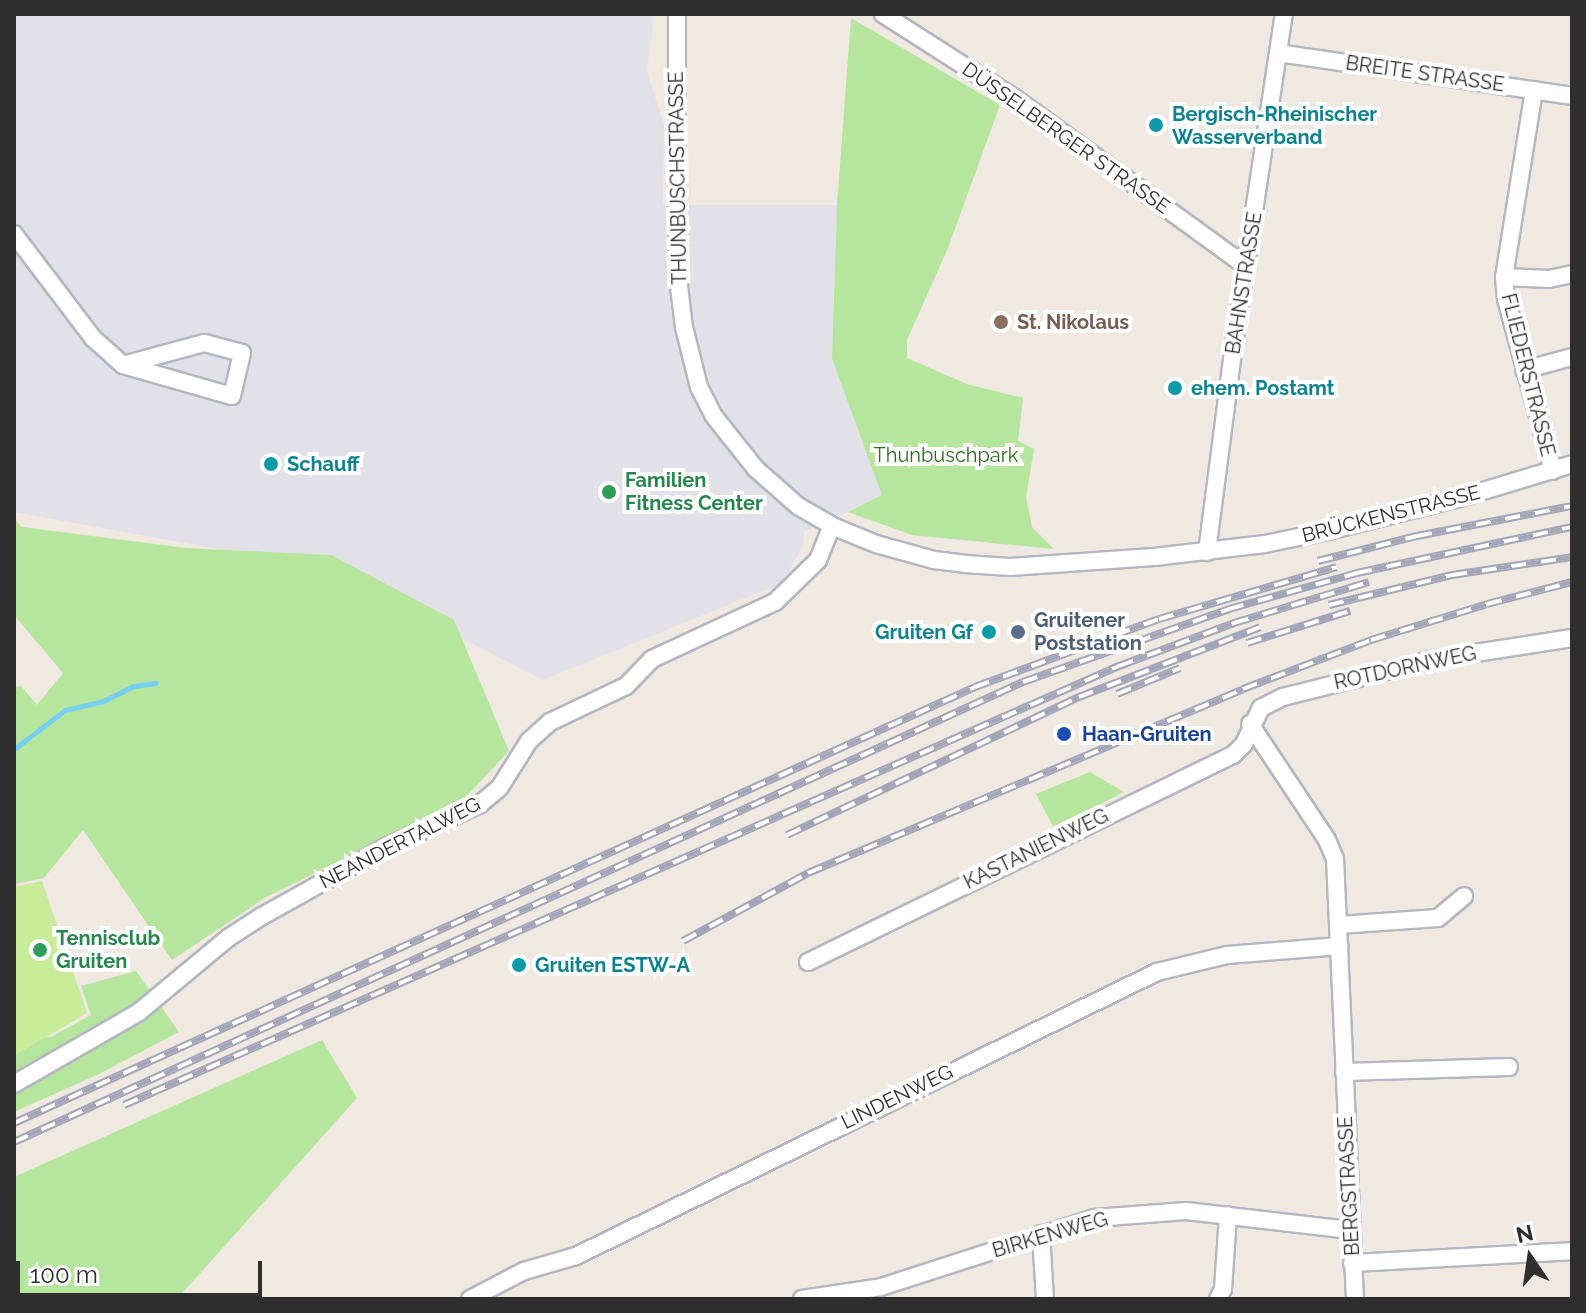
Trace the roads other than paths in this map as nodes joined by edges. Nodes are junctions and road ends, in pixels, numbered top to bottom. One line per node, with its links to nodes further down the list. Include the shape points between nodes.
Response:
1 (677, 14): 16 (street, THUNBUSCHSTRASSE, via 676,238 691,360 713,415 742,455 798,506)
2 (883, 14): 8 (street, DÜSSELBERGER STRASSE, via 1013,97)
3 (1284, 14): 4 (street, BAHNSTRASSE)
4 (1278, 53): 5 (street, BREITE STRASSE); 8 (street, BAHNSTRASSE)
5 (1534, 90): 6 (street, BREITE STRASSE); 10 (street, FLIEDERSTRASSE)
6 (1572, 96)
7 (14, 234): 12 (street, via 93,338)
8 (1247, 267): 17 (street, BAHNSTRASSE)
9 (1572, 274): 10 (street)
10 (1504, 277): 13 (street, FLIEDERSTRASSE)
11 (1572, 357): 13 (street)
12 (123, 365): 12 (street, via 232,396 242,353 204,343)
13 (1524, 370): 15 (street, FLIEDERSTRASSE)
14 (1572, 464): 15 (street, BRÜCKENSTRASSE)
15 (1553, 471): 17 (street, BRÜCKENSTRASSE, via 1332,530)
16 (832, 526): 17 (street, THUNBUSCHSTRASSE, via 876,544 965,564 1010,567); 26 (street, NEANDERTALWEG, via 818,560 775,602 661,655 626,686 550,722 529,741 500,787 480,804 388,846 262,916 139,1012)
17 (1207, 552)
18 (1572, 638): 19 (street, ROTDORNWEG, via 1430,660 1316,688 1261,708)
19 (1250, 724): 21 (street, BERGSTRASSE, via 1327,840 1338,880); 23 (street, KASTANIENWEG, via 1244,744 1234,754)
20 (1464, 896): 21 (street, via 1438,918)
21 (1339, 925): 22 (street, BERGSTRASSE)
22 (1340, 946): 25 (street, BERGSTRASSE); 32 (street, LINDENWEG, via 1227,955 1157,972 576,1256 524,1271)
23 (808, 962)
24 (1509, 1067): 25 (street)
25 (1344, 1072): 28 (street, BERGSTRASSE)
26 (14, 1084)
27 (1228, 1215): 28 (street, BIRKENWEG); 29 (street, BIRKENWEG, via 1147,1212 1095,1218); 35 (street)
28 (1351, 1230): 31 (street, BERGSTRASSE)
29 (1041, 1234): 33 (street, BIRKENWEG, via 881,1287); 34 (street)
30 (1572, 1251): 31 (street)
31 (1352, 1263): 36 (street, BERGSTRASSE)
32 (470, 1299)
33 (802, 1299)
34 (1045, 1299)
35 (1218, 1299)
36 (1355, 1299)

